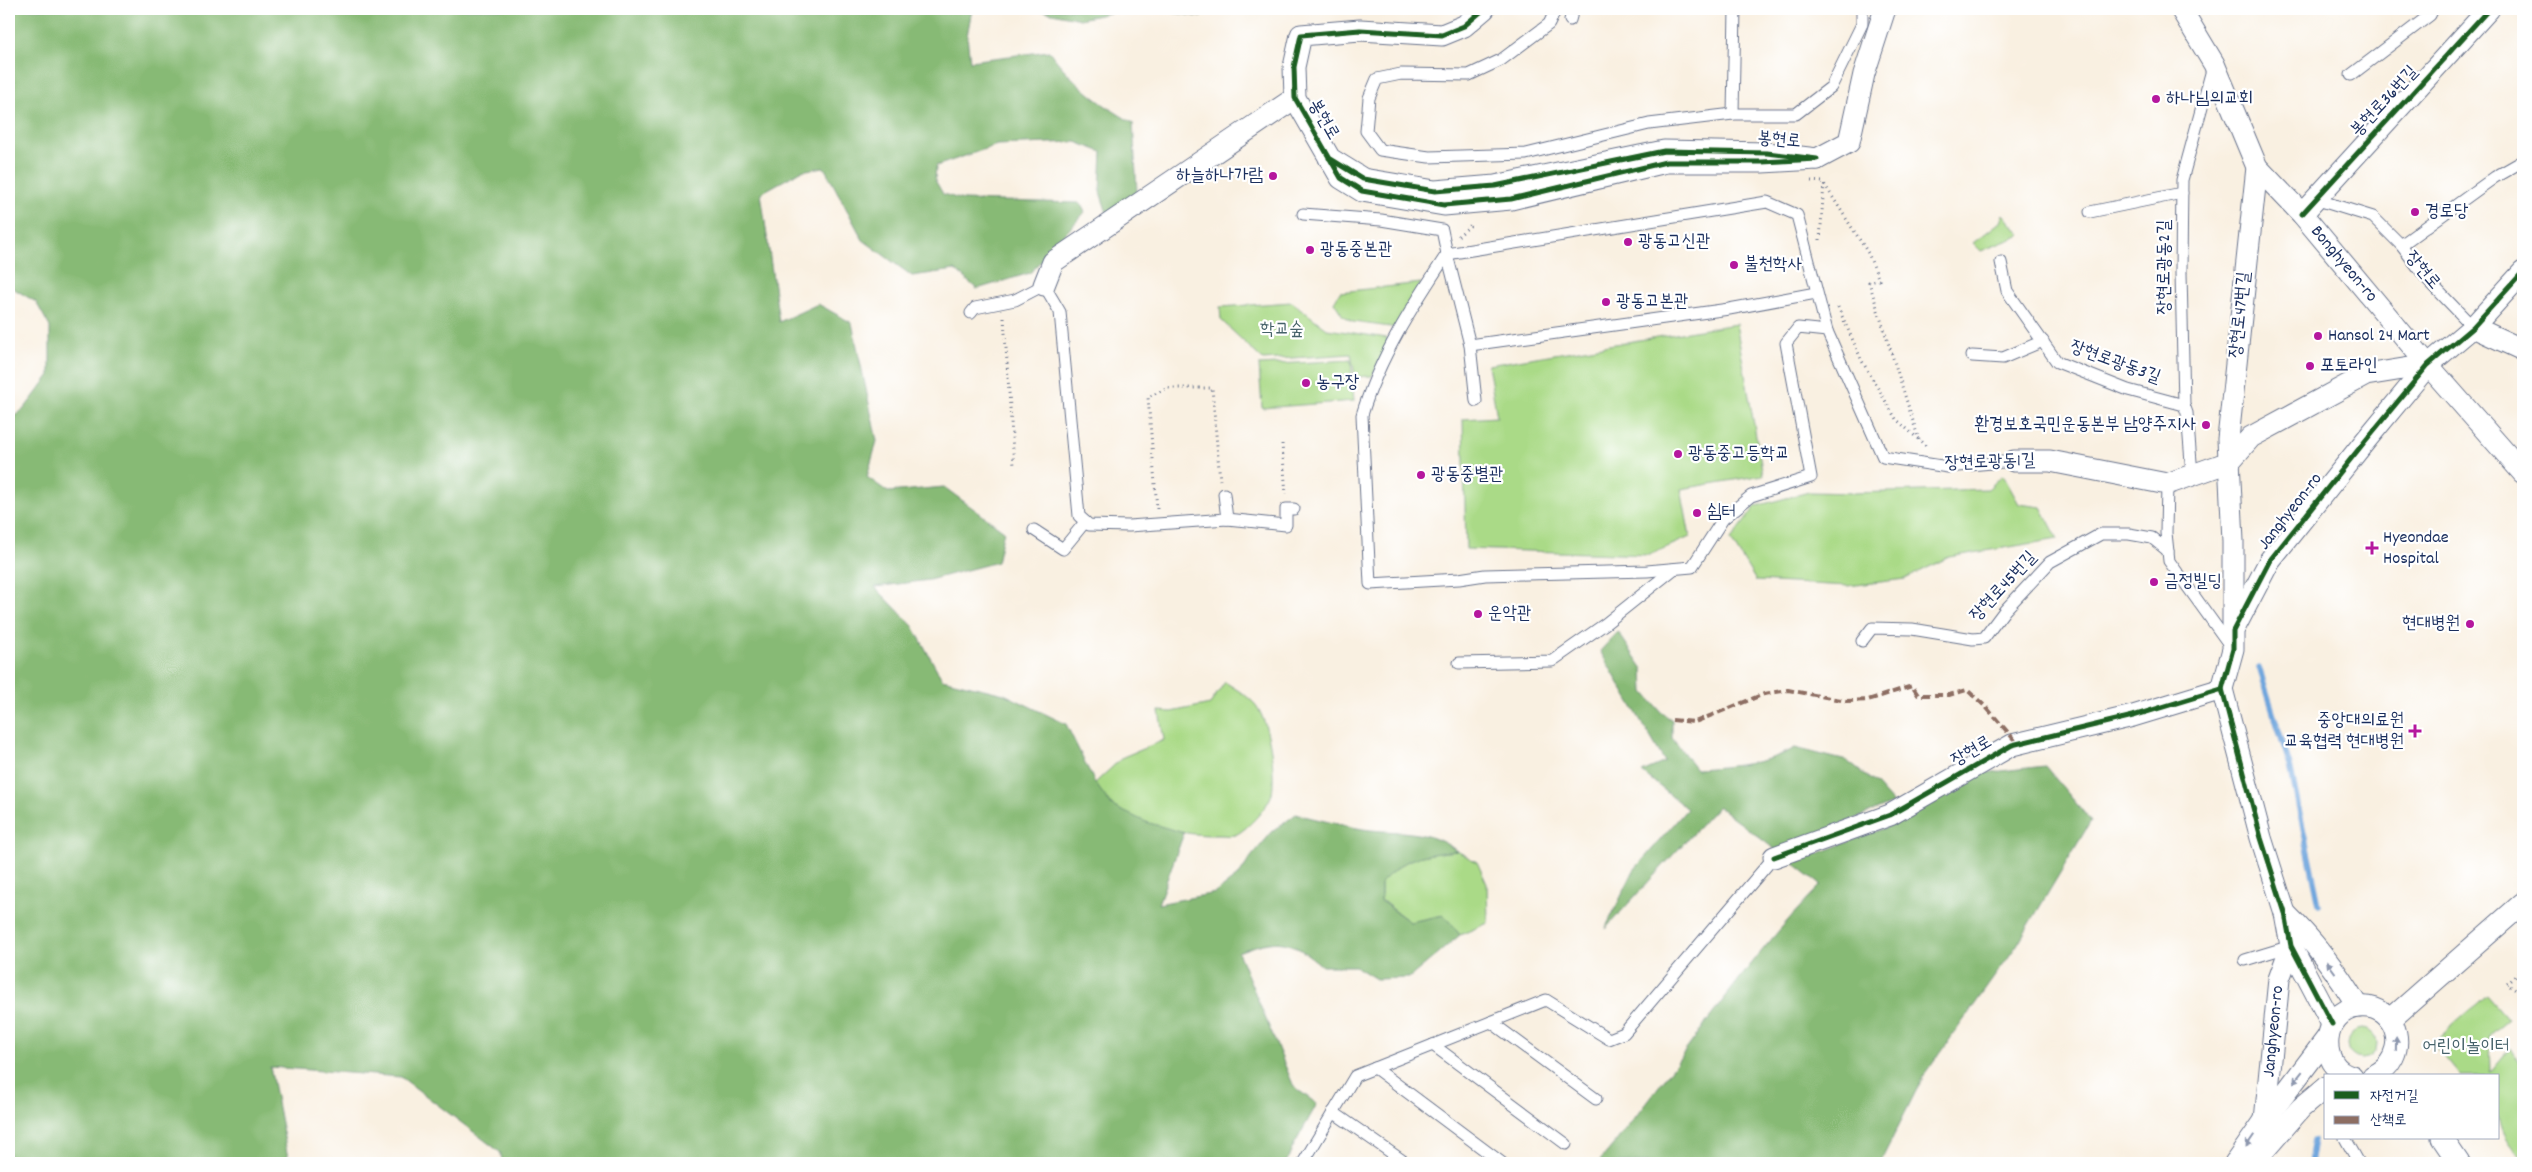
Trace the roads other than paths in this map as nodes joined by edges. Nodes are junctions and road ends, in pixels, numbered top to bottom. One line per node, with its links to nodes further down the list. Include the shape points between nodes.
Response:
1 (1484, 9): 11 (street, 봉현로, via 1464,26 1442,35 1360,30 1301,35 1294,67)
2 (1556, 9): 12 (lane, via 1549,24 1501,60 1469,75 1401,74 1377,79 1368,98 1366,131 1380,150 1429,157 1526,154 1649,124)
3 (1735, 9): 12 (lane)
4 (1862, 9): 12 (lane, via 1862,24 1831,87 1796,114)
5 (1885, 9): 11 (street, 봉현로, via 1864,74 1849,142 1817,159 1666,162 1511,199 1444,205 1362,191 1341,178)
6 (2181, 9): 9 (street, Bonghyeon-ro)
7 (2433, 9): 10 (lane, via 2430,15)
8 (2489, 9): 16 (street, 봉현로36번길, via 2368,140)
9 (2214, 64): 14 (street, Bonghyeon-ro); 15 (lane, 장현로광동2길, via 2182,180)
10 (2352, 75)
11 (1295, 98): 24 (street, via 1053,262)
12 (1733, 114)
13 (2523, 161): 20 (lane, via 2495,177)
14 (2257, 167): 19 (street, Bonghyeon-ro); 37 (street, 장현로47번길, via 2228,439)
15 (2182, 193): 17 (lane); 35 (lane, 장현로광동2길, via 2180,273)
16 (2318, 200): 19 (street, 봉현로36번길); 20 (lane, 장현로, via 2372,217)
17 (2090, 212)
18 (1303, 214): 21 (lane, via 1381,220 1442,230)
19 (2302, 214): 33 (street, Bonghyeon-ro)
20 (2401, 245): 27 (lane, 장현로, via 2427,279)
21 (1447, 251): 25 (lane, via 1767,202 1797,215); 30 (lane); 47 (lane, via 1410,310 1368,392 1362,415 1370,584 1486,575)
22 (2001, 262): 29 (lane, 장현로광동3길, via 2007,290)
23 (2523, 272): 27 (street, Janghyeon-ro)
24 (1044, 285): 26 (lane, via 1015,300 975,308); 44 (lane, via 1060,312 1072,466 1079,516)
25 (1816, 293): 28 (lane); 30 (lane, via 1729,309)
26 (971, 313)
27 (2473, 327): 31 (street, 장현로); 33 (street, Janghyeon-ro)
28 (1827, 331): 36 (lane, 장현로광동1길, via 1883,456 1948,467); 47 (lane, via 1798,328 1786,343 1811,477 1751,496 1723,519 1692,567)
29 (2042, 341): 32 (lane, via 2003,358); 35 (lane, 장현로광동3길, via 2057,362 2128,390)
30 (1470, 344): 34 (lane)
31 (2523, 350)
32 (1972, 356)
33 (2428, 365): 37 (street, via 2366,375 2251,437); 38 (street, Bonghyeon-ro); 48 (street, Janghyeon-ro, via 2270,560)
34 (1476, 401)
35 (2184, 405): 39 (lane, 장현로광동2길)
36 (2014, 461): 40 (street, 장현로광동1길, via 2050,461)
37 (2229, 462): 39 (street); 48 (street, 장현로47번길)
38 (2523, 473)
39 (2192, 474): 40 (street)
40 (2167, 484): 46 (lane)
41 (1222, 489): 43 (lane)
42 (1289, 505): 43 (lane, via 1286,525)
43 (1227, 519): 44 (lane, via 1158,524 1089,525)
44 (1085, 522): 45 (lane, via 1063,549)
45 (1034, 530)
46 (2168, 551): 48 (lane, via 2169,561); 49 (lane, 장현로45번길, via 2152,538 2101,534 2050,562 1984,638 1912,629 1872,628)
47 (1674, 568): 50 (lane, via 1605,624 1552,661)
48 (2233, 640): 51 (street, Janghyeon-ro)
49 (1862, 641)
50 (1459, 663)
51 (2222, 690): 52 (street, 장현로, via 2133,716 2012,745 1890,815); 54 (street, Janghyeon-ro, via 2261,838)
52 (1774, 857): 59 (lane, via 1624,1033 1609,1039 1546,1000)
53 (2523, 903): 58 (street)
54 (2285, 913): 55 (street, Janghyeon-ro); 57 (street, one-way to 54, via 2309,936)
55 (2290, 946): 56 (lane); 60 (street); 68 (street, Janghyeon-ro, via 2279,979)
56 (2245, 960)
57 (2358, 1007): 58 (street, via 2381,1012); 60 (street, via 2346,1011)
58 (2390, 1020): 63 (street, one-way to 58, via 2396,1054 2398,1042)
59 (1491, 1022): 61 (lane); 66 (lane)
60 (2330, 1031): 64 (street, via 2331,1060); 68 (street, one-way to 68)
61 (1433, 1045): 62 (lane); 71 (lane)
62 (1376, 1068): 67 (lane, via 1355,1076); 74 (lane)
63 (2385, 1073)
64 (2344, 1074)
65 (2323, 1095): 76 (street, via 2301,1108)
66 (1596, 1099)
67 (1333, 1112): 72 (lane); 73 (lane)
68 (2265, 1120): 75 (street, one-way to 75)
69 (2346, 1140): 77 (lane)
70 (2443, 1140): 78 (street)
71 (1566, 1144)
72 (1308, 1161)
73 (1406, 1163)
74 (1502, 1163)
75 (2235, 1163)
76 (2252, 1163)
77 (2359, 1163)
78 (2459, 1163)

